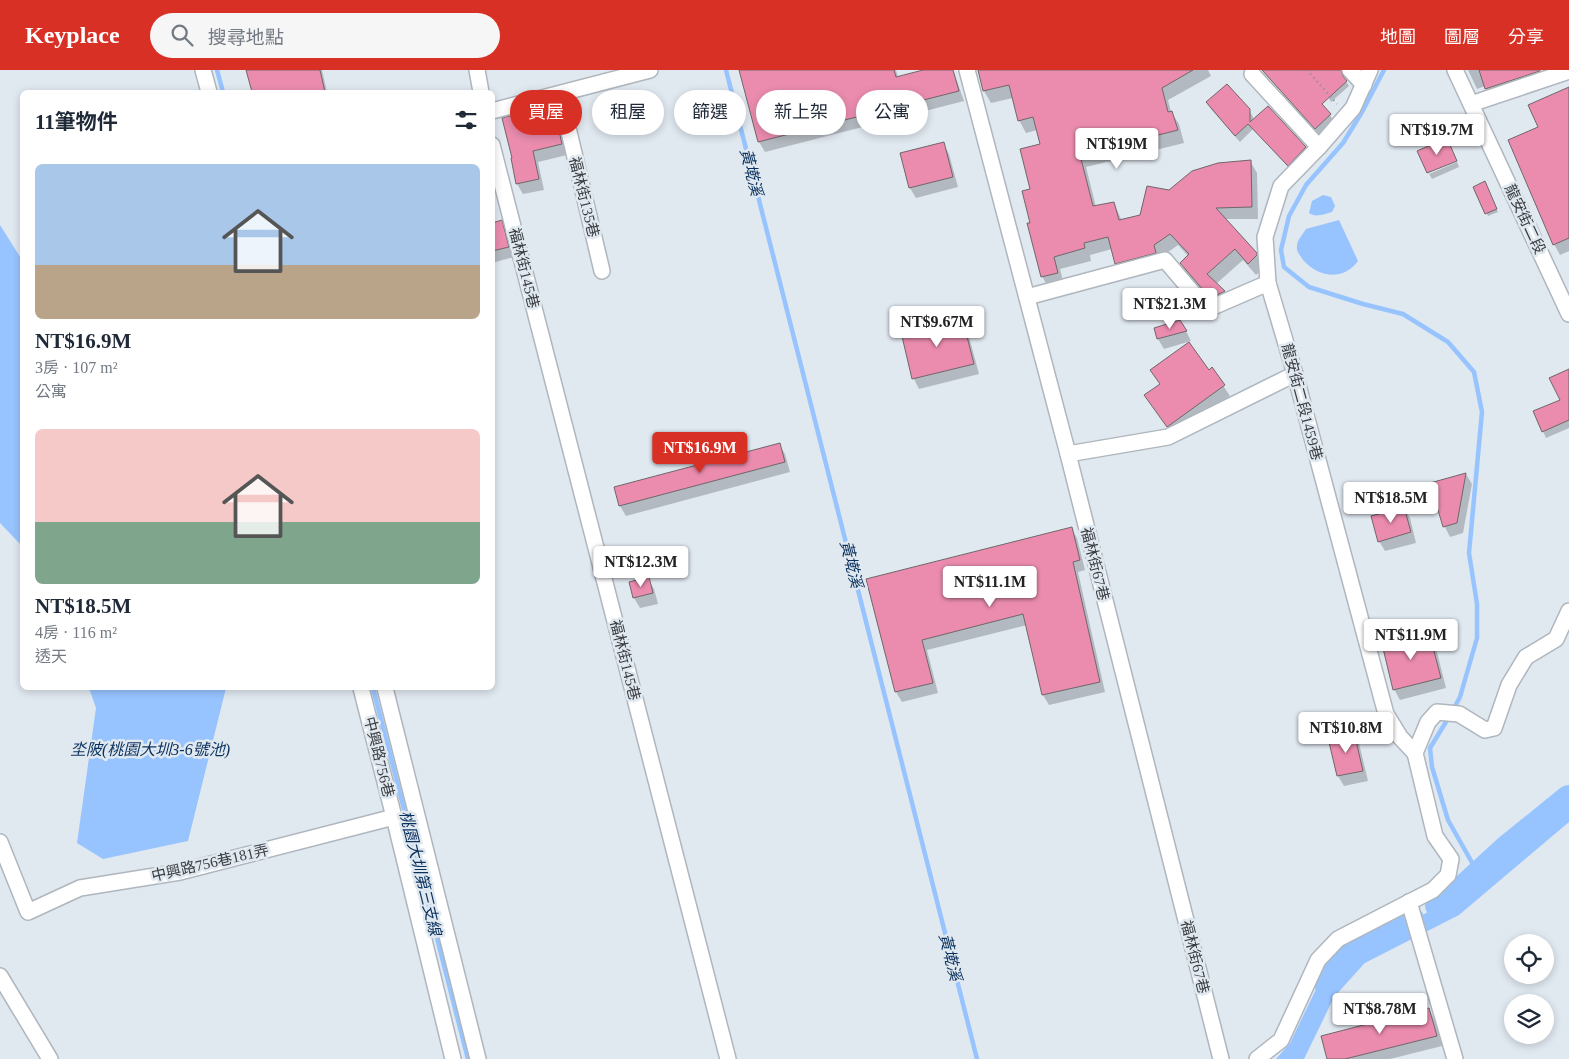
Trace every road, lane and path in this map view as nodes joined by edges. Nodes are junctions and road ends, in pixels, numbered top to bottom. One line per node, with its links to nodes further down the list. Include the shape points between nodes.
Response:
1 (204, 70): 12 (street)
2 (476, 70): 13 (street)
3 (650, 70): 14 (street)
4 (967, 70): 24 (street, 福林街67巷)
5 (1306, 70): 15 (path)
6 (1350, 70): 11 (street)
7 (1370, 70): 11 (street, 龍安街二段1459巷)
8 (1455, 70): 16 (street, 龍安街二段)
9 (1569, 70): 16 (street)
10 (1252, 74): 20 (street)
11 (1364, 85): 20 (street, 龍安街二段1459巷, via 1353,108)
12 (209, 90)
13 (481, 90)
14 (575, 90)
15 (1337, 104)
16 (1471, 104): 25 (street, 龍安街二段)
17 (510, 106): 18 (street)
18 (495, 110)
19 (570, 135): 22 (street, 福林街135巷)
20 (1318, 147): 23 (street, 龍安街二段1459巷, via 1281,186 1265,237)
21 (495, 157): 39 (street, 福林街145巷)
22 (602, 271)
23 (1268, 283): 24 (street, via 1215,306 1199,300 1165,260); 26 (street, 龍安街二段1459巷)
24 (1027, 297): 27 (street, 福林街67巷)
25 (1569, 314)
26 (1295, 374): 27 (street, via 1168,437); 31 (street, 龍安街二段1459巷, via 1386,714)
27 (1068, 454): 40 (street, 福林街67巷)
28 (1569, 611): 31 (street, via 1556,639 1526,657 1509,685 1494,728 1484,730 1459,714 1437,712 1428,722)
29 (362, 690): 32 (street, 中興路756巷)
30 (386, 690): 38 (street)
31 (1415, 753): 34 (street, via 1435,836 1451,859 1448,875 1433,890)
32 (394, 817): 33 (street, 中興路756巷181弄, via 180,872 80,888 28,912); 37 (street, 中興路756巷)
33 (0, 842)
34 (1409, 902): 41 (street, via 1338,939 1318,960 1281,1040); 42 (street)
35 (0, 976): 36 (street)
36 (50, 1059)
37 (453, 1059)
38 (478, 1059)
39 (728, 1059)
40 (1221, 1059)
41 (1257, 1059)
42 (1455, 1059)

